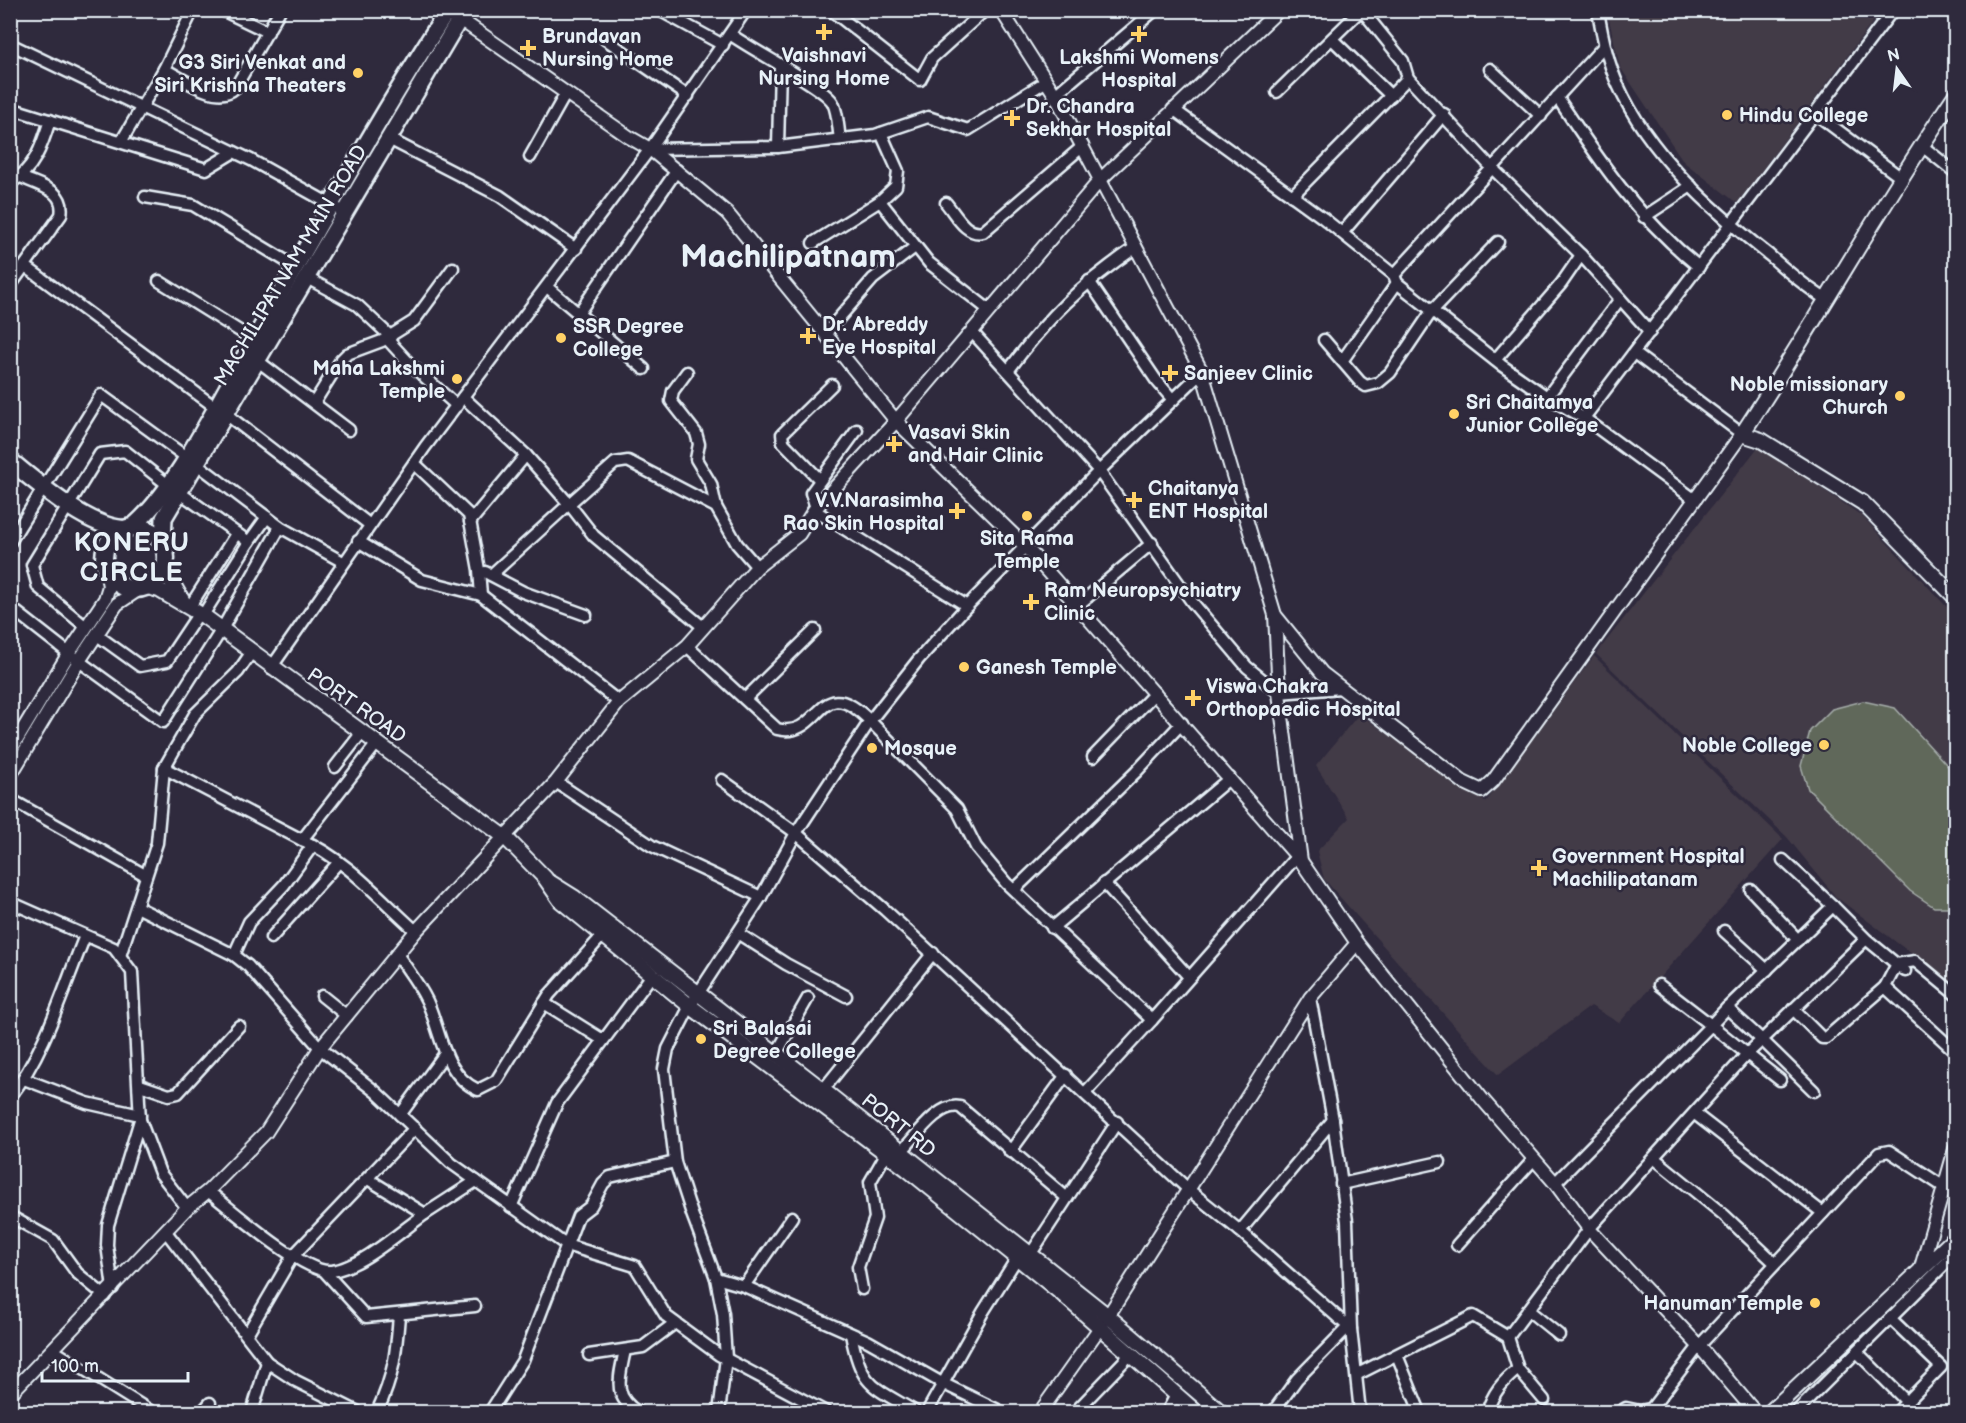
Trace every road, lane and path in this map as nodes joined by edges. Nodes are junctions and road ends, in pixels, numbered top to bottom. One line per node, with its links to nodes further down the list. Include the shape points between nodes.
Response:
1 (193, 10): 23 (street)
2 (222, 10): 15 (street)
3 (280, 10): 15 (street)
4 (659, 10): 20 (street)
5 (746, 10): 16 (street)
6 (985, 10): 13 (street, via 932,58 920,80)
7 (1001, 10): 26 (street)
8 (1155, 10): 30 (street)
9 (1279, 10): 36 (street)
10 (1361, 10): 18 (street); 25 (street, via 1403,61)
11 (1598, 10): 21 (street)
12 (1893, 10): 38 (street)
13 (832, 11)
14 (453, 12): 28 (street); 42 (main road, MACHILIPATNAM MAIN ROAD); 63 (main road, MACHILIPATNAM MAIN ROAD, via 374,129)
15 (267, 32): 23 (street, via 229,94 215,94)
16 (730, 34): 20 (street); 22 (street)
17 (606, 39): 31 (street)
18 (1332, 39): 27 (street); 32 (street)
19 (10, 44): 34 (street)
20 (723, 45): 31 (street)
21 (1604, 46): 33 (street); 58 (street, via 1618,87 1636,118)
22 (780, 66): 43 (street, via 829,96); 47 (street)
23 (164, 69): 34 (street)
24 (1490, 69): 39 (street)
25 (1408, 78): 32 (street); 37 (street)
26 (1046, 82): 30 (street); 41 (street, via 968,130 928,117)
27 (1277, 92)
28 (566, 93): 48 (street); 50 (street)
29 (1956, 94): 45 (main road)
30 (1055, 95): 46 (street)
31 (688, 96): 48 (street)
32 (1391, 96): 59 (street)
33 (1557, 97): 39 (street); 64 (street)
34 (140, 107): 44 (street); 49 (street)
35 (10, 108): 40 (street)
36 (1173, 109): 56 (street); 59 (street)
37 (1444, 114): 51 (street); 66 (street)
38 (1816, 114): 53 (street); 65 (street)
39 (1541, 116): 51 (street)
40 (50, 120): 44 (street); 55 (street, via 43,145)
41 (881, 133): 43 (street); 61 (street, via 899,178)
42 (388, 139): 63 (main road, MACHILIPATNAM MAIN ROAD); 71 (street, via 500,196)
43 (840, 139): 47 (street)
44 (122, 142): 49 (street, via 206,169)
45 (1921, 145): 53 (main road); 54 (street)
46 (1083, 146): 56 (street); 62 (street, via 983,232 969,231)
47 (778, 147): 48 (street)
48 (650, 149): 52 (street); 71 (street)
49 (234, 152): 63 (street)
50 (530, 157)
51 (1493, 169): 72 (street); 77 (street)
52 (677, 170): 86 (street); 89 (street, via 727,213)
53 (1893, 171): 82 (main road, via 1864,241)
54 (1956, 173)
55 (21, 177): 57 (street); 73 (street, via 58,194 63,204 61,215)
56 (1101, 179): 70 (street); 84 (street)
57 (10, 183)
58 (1691, 186): 64 (street); 65 (street)
59 (1292, 196): 66 (street)
60 (145, 197): 76 (street, via 193,205)
61 (880, 201): 68 (street); 69 (street)
62 (946, 203)
63 (339, 209): 76 (main road, MACHILIPATNAM MAIN ROAD)
64 (1644, 217): 74 (street)
65 (1731, 225): 74 (street); 82 (street)
66 (1342, 233): 77 (street)
67 (1498, 242): 85 (street)
68 (813, 243)
69 (915, 247): 84 (street, via 929,263); 89 (street, via 867,285)
70 (1136, 247): 79 (street); 100 (street)
71 (576, 249): 81 (street)
72 (1581, 255): 83 (street); 94 (street)
73 (25, 266): 80 (street); 106 (street)
74 (1699, 267): 88 (street)
75 (453, 268): 90 (street, via 414,321)
76 (302, 272): 90 (street, via 357,306); 91 (main road, MACHILIPATNAM MAIN ROAD); 95 (main road, MACHILIPATNAM MAIN ROAD)
77 (1396, 279): 85 (street); 96 (street)
78 (159, 280): 91 (street)
79 (1089, 280): 98 (street, via 1043,324); 103 (street)
80 (10, 286)
81 (547, 287): 86 (street); 104 (street)
82 (1819, 295): 111 (main road)
83 (1620, 298): 88 (street); 102 (street)
84 (989, 310): 87 (street)
85 (1432, 311): 94 (street); 96 (street, via 1390,373 1378,384 1366,386)
86 (578, 314): 97 (street)
87 (972, 332): 98 (street); 108 (street)
88 (1650, 332): 93 (street)
89 (826, 333): 108 (street)
90 (389, 338): 104 (street, via 416,370); 105 (street, via 341,360)
91 (254, 340): 106 (main road, MACHILIPATNAM MAIN ROAD)
92 (1324, 340): 96 (street)
93 (1634, 353): 107 (street); 111 (street)
94 (1495, 360): 102 (street)
95 (258, 361): 105 (street); 106 (main road, MACHILIPATNAM MAIN ROAD)
96 (1342, 361)
97 (644, 369)
98 (1008, 371): 116 (street)
99 (687, 372): 123 (street, via 671,401 696,433 696,459 711,484)
100 (1202, 372): 103 (street); 153 (street)
101 (832, 385): 117 (street, via 784,431 782,438)
102 (1547, 397): 107 (street)
103 (1173, 400): 116 (street)
104 (460, 402): 112 (street); 115 (street)
105 (314, 403): 109 (street)
106 (221, 411): 113 (main road, MACHILIPATNAM MAIN ROAD); 128 (street)
107 (1584, 418): 120 (street)
108 (896, 421): 124 (street); 138 (street)
109 (349, 430)
110 (857, 430): 117 (street)
111 (1742, 434): 120 (street); 147 (main road, via 1761,440 1863,503)
112 (526, 455): 121 (street); 127 (street)
113 (191, 460): 118 (street, via 101,395); 119 (main road, MACHILIPATNAM MAIN ROAD); 125 (street)
114 (10, 461): 118 (highway)
115 (414, 463): 127 (street, via 469,515); 128 (street)
116 (1099, 471): 135 (street); 138 (street)
117 (820, 480): 124 (street, via 810,497)
118 (44, 488): 122 (highway); 133 (street)
119 (174, 489): 122 (street, via 125,451 100,454); 130 (main road, MACHILIPATNAM MAIN ROAD); 131 (street); 137 (main road, MACHILIPATNAM MAIN ROAD, via 164,518)
120 (1694, 499): 163 (street, via 1493,781 1482,791 1463,782)
121 (569, 504): 123 (street, via 622,460); 144 (street); 155 (street, via 594,536)
122 (69, 505): 126 (highway); 154 (street, via 32,565 38,587)
123 (716, 507): 141 (street, via 737,544)
124 (815, 509): 141 (street, via 799,534); 148 (street)
125 (267, 517): 129 (street); 134 (street)
126 (92, 519): 130 (highway, via 112,528); 136 (highway, via 105,536)
127 (470, 522): 142 (street)
128 (370, 525): 132 (street)
129 (280, 527): 139 (street); 156 (street)
130 (128, 528): 136 (highway); 137 (highway, via 150,531)
131 (236, 534): 134 (street); 151 (street)
132 (358, 541): 139 (street); 146 (street, via 422,580)
133 (10, 542)
134 (249, 542): 151 (street)
135 (1152, 543): 149 (street); 165 (street, via 1192,602 1247,668)
136 (106, 544): 143 (highway)
137 (163, 544): 140 (highway)
138 (1025, 546): 148 (street); 149 (street)
139 (343, 562): 162 (street)
140 (166, 563): 145 (highway, via 163,573); 151 (main road, PORT ROAD, via 171,581)
141 (757, 567): 155 (street)
142 (479, 570): 144 (street); 146 (street)
143 (106, 572): 145 (highway, via 119,586); 154 (street, via 110,586)
144 (491, 575): 152 (street, via 523,592)
145 (143, 588): 151 (main road, PORT ROAD); 158 (street, via 117,604)
146 (481, 595): 167 (street)
147 (1956, 598)
148 (967, 606): 168 (street)
149 (1077, 606): 164 (street)
150 (10, 607): 161 (street)
151 (194, 611): 156 (main road, PORT ROAD); 158 (street, via 167,661 140,666)
152 (586, 615)
153 (1275, 615): 163 (street, via 1322,673); 165 (street)
154 (86, 627): 161 (street)
155 (703, 627): 159 (street)
156 (222, 629): 160 (main road, PORT ROAD); 161 (street, via 163,722)
157 (815, 630): 166 (street)
158 (97, 635): 161 (street)
159 (687, 646): 166 (street); 167 (street)
160 (251, 653): 162 (main road, PORT ROAD); 175 (street, via 238,672 195,714)
161 (74, 657): 172 (street); 176 (street)
162 (271, 668): 170 (main road, PORT ROAD)
163 (1341, 688): 165 (street)
164 (1155, 693): 169 (street); 173 (street)
165 (1279, 693): 185 (street)
166 (745, 699): 168 (street, via 777,729 787,731 797,729 840,700 855,707)
167 (619, 702): 179 (street)
168 (870, 722): 181 (street); 191 (street, via 957,809 976,847)
169 (1182, 723): 177 (street); 191 (street)
170 (363, 731): 171 (main road, PORT ROAD); 174 (street)
171 (378, 742): 182 (main road, PORT ROAD); 183 (street)
172 (10, 752)
173 (1093, 757)
174 (335, 767)
175 (164, 768): 183 (street); 188 (street, via 157,843)
176 (10, 776)
177 (1230, 777): 185 (street); 190 (street)
178 (722, 780): 181 (street)
179 (556, 782): 182 (street); 193 (street, via 652,846)
180 (10, 800): 188 (street)
181 (796, 833): 193 (street); 207 (street)
182 (504, 837): 189 (main road, PORT ROAD); 198 (street)
183 (302, 840): 184 (street)
184 (313, 845): 187 (street); 209 (street, via 285,885 249,922)
185 (1299, 858): 206 (street); 214 (street)
186 (1783, 860): 195 (street)
187 (338, 863): 198 (street); 203 (street)
188 (145, 875): 196 (street)
189 (545, 878): 201 (main road, via 561,901); 217 (main road, PORT RD)
190 (1104, 883): 197 (street); 214 (street)
191 (1014, 890): 197 (street)
192 (1751, 890): 205 (street)
193 (761, 897): 200 (street)
194 (10, 902): 202 (street)
195 (1833, 906): 204 (street); 205 (street)
196 (136, 907): 209 (street); 210 (street)
197 (1052, 928): 228 (street)
198 (416, 931): 208 (street)
199 (1724, 931): 212 (street)
200 (739, 934): 217 (street); 220 (street)
201 (603, 935): 213 (main road); 223 (street)
202 (85, 936): 210 (street, via 114,948); 239 (street)
203 (271, 938)
204 (1866, 939): 211 (street); 226 (street)
205 (1797, 940): 212 (street)
206 (1357, 943): 222 (street); 257 (street)
207 (933, 953): 238 (street); 242 (street)
208 (397, 954): 227 (street); 237 (street, via 426,998)
209 (234, 955): 233 (street)
210 (120, 956): 241 (street, via 132,972)
211 (1901, 967): 216 (street); 218 (street, via 1915,961)
212 (1767, 970): 225 (street)
213 (652, 975): 224 (main road); 231 (street)
214 (1189, 977): 228 (street)
215 (1659, 985): 229 (street)
216 (1885, 987): 226 (street, via 1826,1038); 234 (street)
217 (699, 994): 224 (street); 235 (main road, PORT RD)
218 (1956, 995)
219 (322, 996): 227 (street)
220 (846, 996)
221 (808, 998): 235 (street)
222 (1310, 998): 249 (street); 265 (street)
223 (544, 1003): 231 (street); 237 (street, via 496,1081 486,1088 472,1088)
224 (690, 1006): 255 (main road); 258 (street, via 668,1049 664,1069)
225 (1727, 1008): 229 (street); 232 (street)
226 (1793, 1009): 232 (street)
227 (347, 1016): 233 (street)
228 (1152, 1020): 244 (street)
229 (1711, 1025): 236 (street); 262 (street)
230 (239, 1026): 241 (street, via 178,1093 169,1095)
231 (603, 1040): 268 (street, via 557,1103)
232 (1762, 1040): 236 (street); 243 (street)
233 (320, 1048): 247 (street); 266 (street, via 266,1132)
234 (1956, 1052)
235 (776, 1054): 242 (main road, PORT RD)
236 (1747, 1054): 240 (street); 246 (street)
237 (444, 1055): 247 (street)
238 (1066, 1075): 244 (street); 254 (street)
239 (24, 1079): 245 (street); 248 (street)
240 (1780, 1080)
241 (140, 1085): 248 (street)
242 (823, 1090): 253 (main road, PORT RD)
243 (1814, 1091)
244 (1085, 1093): 250 (street)
245 (10, 1097)
246 (1695, 1114): 256 (street); 270 (street)
247 (400, 1115): 251 (street)
248 (140, 1118): 269 (street, via 160,1173); 289 (street, via 108,1225)
249 (1333, 1120): 263 (street); 275 (street)
250 (1117, 1122): 265 (street); 267 (street)
251 (415, 1128): 260 (street); 261 (street)
252 (1956, 1146): 264 (street)
253 (901, 1152): 254 (street, via 942,1110 953,1106 960,1107); 281 (main road, PORT RD)
254 (1010, 1152): 267 (street)
255 (886, 1154): 281 (main road); 288 (street, via 870,1182 875,1218 858,1267)
256 (1654, 1158): 274 (street); 283 (street)
257 (1534, 1159): 262 (street); 279 (street)
258 (675, 1162): 278 (street, via 606,1179 591,1206 578,1216); 286 (street)
259 (1440, 1162): 263 (street)
260 (368, 1179): 271 (street); 282 (street)
261 (476, 1181): 268 (street); 271 (street)
262 (1555, 1183): 274 (street)
263 (1341, 1184): 297 (street, via 1347,1221)
264 (1944, 1187): 270 (street, via 1889,1151 1879,1153); 285 (street)
265 (1189, 1190): 275 (street); 294 (street)
266 (208, 1191): 269 (street); 282 (street)
267 (1067, 1198): 281 (street)
268 (511, 1207): 278 (street)
269 (187, 1208): 276 (street)
270 (1823, 1213): 283 (street)
271 (425, 1214): 284 (street, via 351,1265)
272 (10, 1216): 289 (street, via 53,1240 77,1273)
273 (792, 1217): 287 (street)
274 (1589, 1229): 291 (street); 303 (street)
275 (1240, 1231): 297 (street)
276 (166, 1233): 289 (street); 298 (street)
277 (1956, 1237): 285 (main road)
278 (566, 1245): 295 (street, via 635,1266 666,1316); 325 (street, via 523,1360)
279 (1457, 1245)
280 (1956, 1253): 293 (street)
281 (1024, 1256): 294 (main road, PORT RD); 314 (street)
282 (292, 1257): 284 (street); 298 (street)
283 (1775, 1263): 303 (street)
284 (325, 1272): 292 (street, via 366,1317)
285 (1920, 1272): 296 (main road)
286 (717, 1278): 287 (street); 310 (street)
287 (744, 1286): 299 (street)
288 (862, 1289)
289 (109, 1292): 304 (street)
290 (475, 1306): 292 (street)
291 (1528, 1310): 300 (street); 302 (street)
292 (399, 1315): 324 (street, via 391,1381)
293 (1890, 1318): 301 (street); 318 (street, via 1941,1367)
294 (1104, 1321): 308 (main road); 332 (street); 336 (main road, PORT RD)
295 (675, 1323): 305 (street, via 643,1347); 310 (street)
296 (1863, 1323): 301 (street); 343 (main road)
297 (1350, 1328): 313 (street); 337 (street, via 1297,1379)
298 (247, 1334): 311 (street)
299 (851, 1334): 314 (street); 329 (street, via 856,1362 870,1385)
300 (1558, 1335)
301 (1874, 1335): 306 (street)
302 (1508, 1337): 309 (street, via 1473,1316); 312 (street)
303 (1699, 1346): 341 (street, via 1651,1409 1626,1408); 342 (street)
304 (53, 1350): 315 (street); 320 (street)
305 (625, 1350): 307 (street); 326 (street, via 619,1390 622,1400)
306 (1857, 1352): 318 (street); 344 (street)
307 (589, 1355)
308 (1130, 1355): 316 (main road); 333 (street)
309 (1398, 1355): 313 (street); 339 (street)
310 (726, 1358): 327 (street); 328 (street)
311 (267, 1362): 322 (street); 323 (street, via 296,1382)
312 (1518, 1369): 317 (street); 340 (street, via 1503,1381)
313 (1358, 1374): 338 (street)
314 (942, 1383): 330 (street); 331 (street)
315 (10, 1394)
316 (1176, 1395): 334 (street); 335 (main road)
317 (1544, 1400)
318 (1907, 1402): 345 (street)
319 (210, 1403): 321 (street)
320 (152, 1413)
321 (202, 1413)
322 (252, 1413)
323 (358, 1413)
324 (377, 1413)
325 (490, 1413)
326 (638, 1413)
327 (719, 1413)
328 (826, 1413)
329 (916, 1413)
330 (927, 1413)
331 (1002, 1413)
332 (1040, 1413)
333 (1075, 1413)
334 (1167, 1413)
335 (1196, 1413)
336 (1221, 1413)
337 (1273, 1413)
338 (1360, 1413)
339 (1420, 1413)
340 (1487, 1413)
341 (1619, 1413)
342 (1755, 1413)
343 (1770, 1413)
344 (1796, 1413)
345 (1897, 1413)

